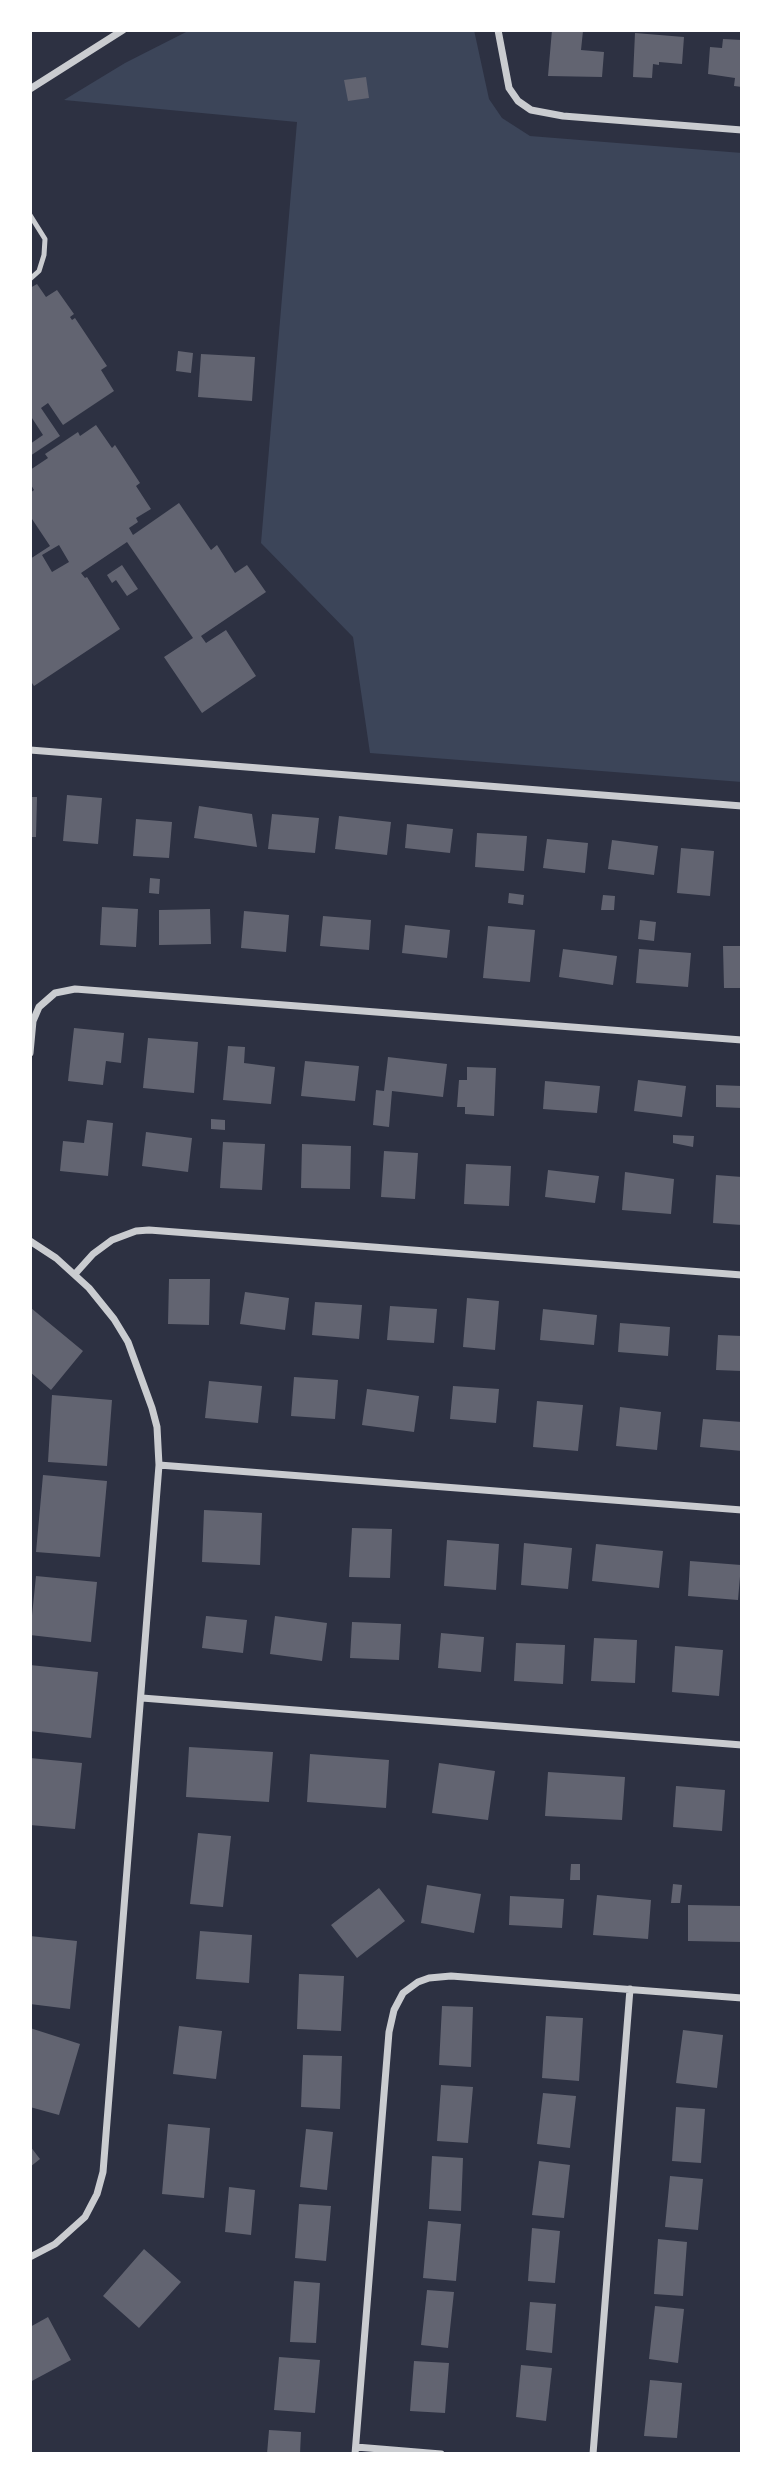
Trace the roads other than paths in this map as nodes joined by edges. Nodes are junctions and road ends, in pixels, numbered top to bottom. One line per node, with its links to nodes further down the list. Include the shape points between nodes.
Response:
1 (123, 30): 3 (street)
2 (498, 30): 4 (street, via 509,88 531,110)
3 (30, 89)
4 (742, 130)
5 (30, 215): 6 (lane, via 45,239 39,271)
6 (30, 279)
7 (30, 750): 8 (street)
8 (742, 806)
9 (742, 1040): 10 (street, via 75,989 55,993 43,1002 33,1021)
10 (30, 1053)
11 (30, 1241): 12 (street)
12 (75, 1274): 13 (street, via 112,1240 149,1230); 14 (street, via 114,1319 138,1363 157,1427)
13 (742, 1275)
14 (159, 1465): 15 (street); 16 (street)
15 (742, 1510)
16 (142, 1698): 17 (street); 20 (street, via 105,2159 97,2194 78,2224)
17 (742, 1745)
18 (630, 1989): 19 (street); 21 (street, via 451,1976 429,1978 410,1987 398,2001 389,2032); 23 (street)
19 (742, 1998)
20 (30, 2257)
21 (355, 2451): 22 (street)
22 (441, 2454)
23 (593, 2454)

